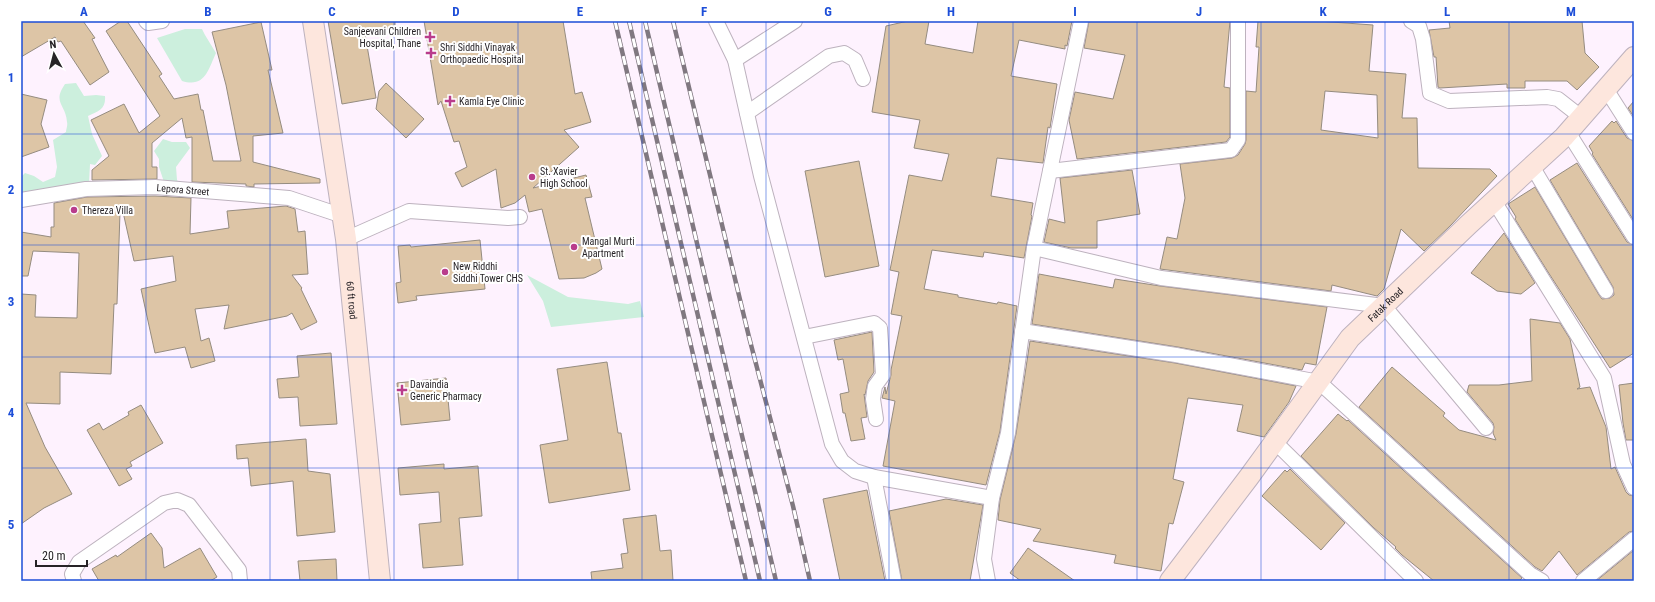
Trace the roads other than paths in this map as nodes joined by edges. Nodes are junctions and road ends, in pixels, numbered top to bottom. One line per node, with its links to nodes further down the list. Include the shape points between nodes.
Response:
1 (146, 21): 2 (street)
2 (162, 21)
3 (313, 21): 21 (main road, 60 ft road)
4 (716, 21): 10 (street)
5 (795, 21): 10 (street)
6 (1081, 21): 18 (street)
7 (1238, 21): 18 (street, via 1238,140 1232,150)
8 (1411, 21): 14 (street, via 1419,26 1423,39 1430,93 1449,101 1547,97 1558,99)
9 (1634, 57): 12 (main road, Fatak Road)
10 (735, 60): 13 (street)
11 (863, 79): 13 (street, via 855,60 844,53 829,56)
12 (1606, 89): 14 (main road, Fatak Road); 16 (street)
13 (747, 112): 29 (street, via 761,176)
14 (1581, 117): 15 (main road, Fatak Road)
15 (1568, 132): 17 (main road, Fatak Road); 23 (street)
16 (1634, 133)
17 (1532, 166): 20 (main road, Fatak Road); 26 (street)
18 (1050, 171): 25 (street)
19 (21, 200): 21 (street, Lepora Street, via 86,189 155,187 289,198)
20 (1494, 201): 27 (main road, Fatak Road); 35 (street, via 1604,378 1624,464)
21 (344, 216): 24 (main road, 60 ft road)
22 (520, 217): 24 (street, via 409,211)
23 (1634, 237)
24 (346, 239): 40 (main road, 60 ft road)
25 (1034, 248): 27 (street, via 1161,278); 28 (street)
26 (1606, 291)
27 (1384, 306): 30 (main road, Fatak Road, via 1350,338); 32 (street)
28 (1022, 331): 30 (street, via 1176,355); 36 (street, via 1008,433)
29 (804, 337): 31 (street, via 874,323 880,328 883,375 874,392); 34 (street, via 832,444 842,461 855,471)
30 (1319, 382): 33 (main road, Fatak Road); 45 (street, via 1530,574)
31 (876, 419)
32 (1486, 428)
33 (1275, 442): 43 (main road, Fatak Road); 44 (street)
34 (874, 477): 36 (street); 41 (street)
35 (1634, 488)
36 (992, 498): 42 (street, via 984,559)
37 (1634, 539): 46 (street)
38 (74, 581): 39 (street, via 72,574 79,562 164,502 177,500 189,505 239,570)
39 (240, 581)
40 (380, 581)
41 (894, 581)
42 (988, 581)
43 (1170, 581)
44 (1416, 581)
45 (1542, 581)
46 (1583, 581)

